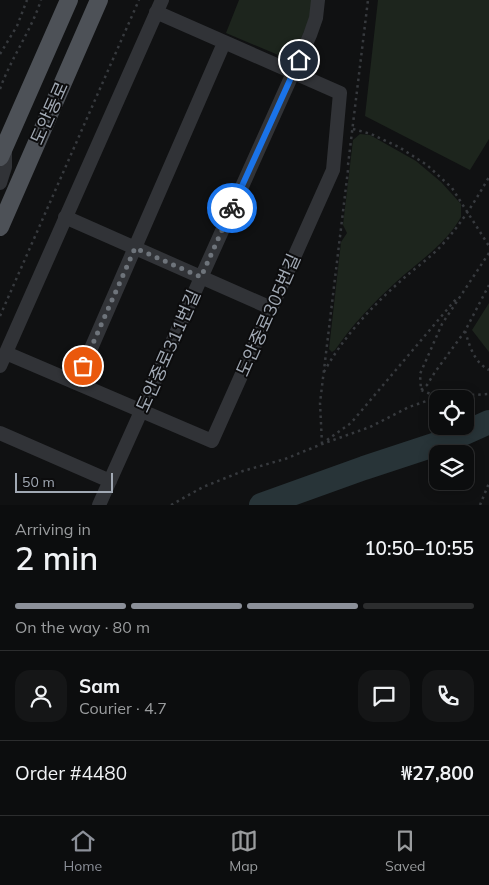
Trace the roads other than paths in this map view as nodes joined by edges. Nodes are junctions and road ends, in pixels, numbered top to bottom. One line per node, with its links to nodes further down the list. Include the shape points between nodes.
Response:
1 (70, 0): 7 (main road, 도안동로)
2 (99, 0): 10 (main road, 도안동로)
3 (318, 0): 6 (street, 도안중로311번길, via 313,26)
4 (159, 6): 5 (street); 9 (street, 도안중로305번길)
5 (224, 42): 6 (street); 11 (street)
6 (293, 73): 12 (street, 도안중로311번길); 13 (street, 도안중로305번길, via 340,94 333,170)
7 (3, 151): 8 (street, via 5,167)
8 (0, 182)
9 (65, 218): 11 (street); 14 (street, 도안중로305번길)
10 (0, 227)
11 (135, 248): 12 (street); 15 (street)
12 (201, 277): 13 (street); 16 (street, 도안중로311번길)
13 (271, 308): 16 (street, 도안중로305번길, via 212,442)
14 (3, 359): 15 (street, 도안중로305번길)
15 (76, 383): 16 (street, 도안중로305번길)
16 (141, 411): 18 (street, 도안중로311번길)
17 (0, 433): 18 (street)
18 (110, 481): 19 (street, 도안중로311번길)
19 (99, 505)

